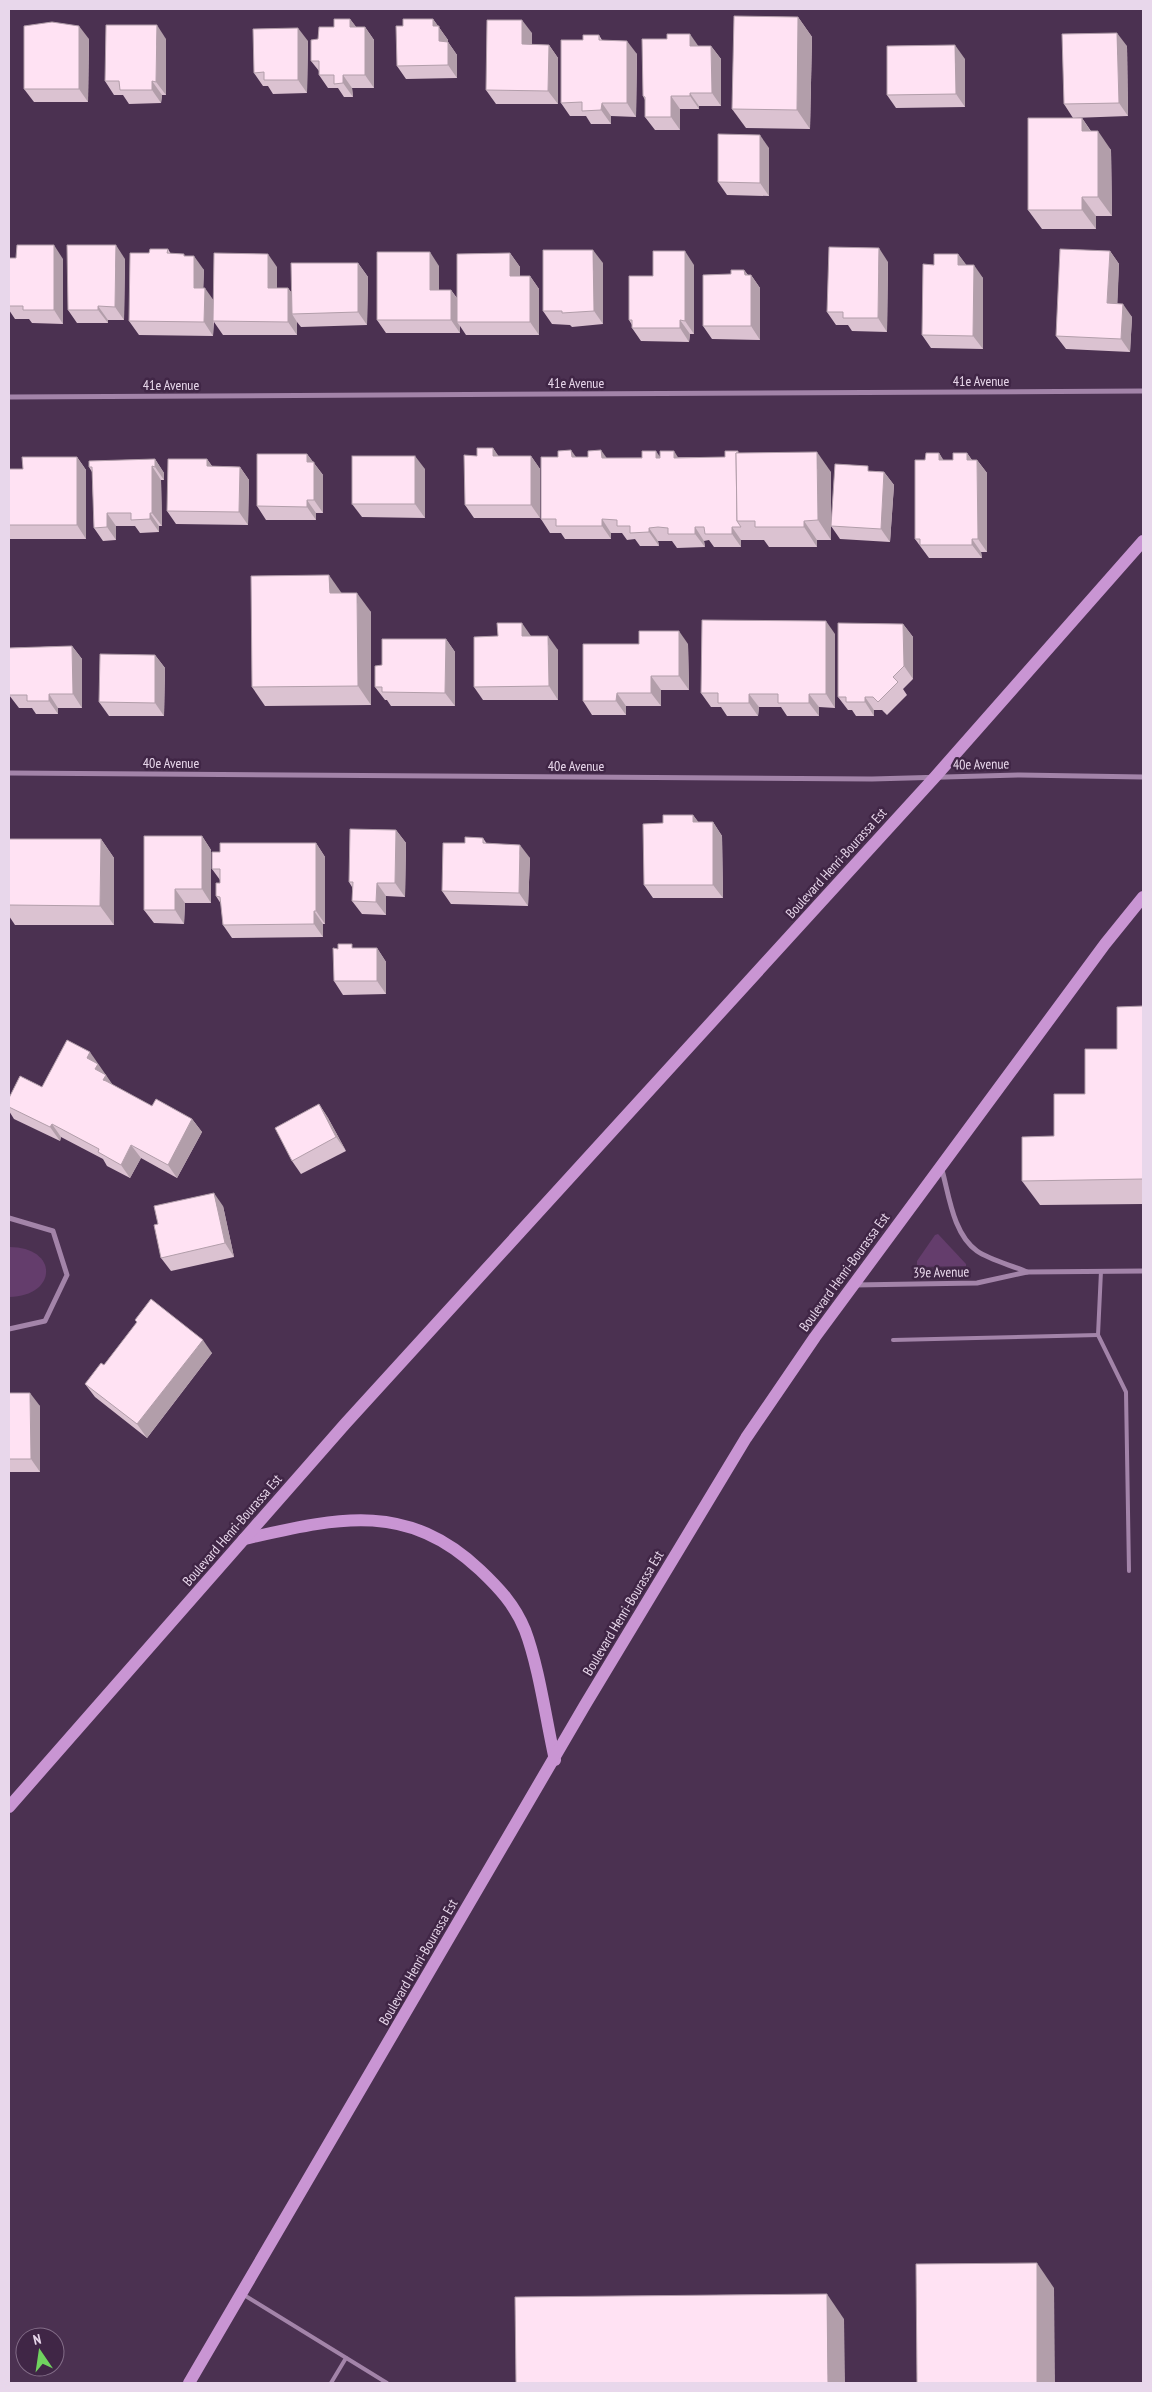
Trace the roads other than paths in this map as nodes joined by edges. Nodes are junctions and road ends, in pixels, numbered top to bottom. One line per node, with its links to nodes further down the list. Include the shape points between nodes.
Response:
1 (1143, 391): 2 (street, 41e Avenue)
2 (9, 397)
3 (1143, 541): 5 (main road, Boulevard Henri-Bourassa Est)
4 (9, 773): 5 (street, 40e Avenue, via 864,779)
5 (935, 776): 6 (street, 40e Avenue); 17 (main road, Boulevard Henri-Bourassa Est)
6 (1143, 777)
7 (1143, 897): 8 (main road, Boulevard Henri-Bourassa Est)
8 (941, 1166): 11 (street, 39e Avenue, via 958,1224 969,1244 979,1252); 13 (main road, Boulevard Henri-Bourassa Est)
9 (9, 1218): 14 (street, via 53,1230 67,1275 44,1321)
10 (1143, 1271): 12 (street, 39e Avenue)
11 (1027, 1272): 12 (street, 39e Avenue); 13 (street, 39e Avenue, via 977,1283)
12 (1101, 1272): 15 (lane)
13 (854, 1285): 19 (main road, Boulevard Henri-Bourassa Est, via 746,1438)
14 (9, 1329)
15 (1098, 1335): 16 (lane); 18 (lane, via 1126,1392)
16 (893, 1340)
17 (244, 1539): 19 (main road, via 314,1523 363,1518 406,1526 451,1546 506,1595 517,1613 531,1652); 20 (main road, Boulevard Henri-Bourassa Est)
18 (1129, 1571)
19 (554, 1760): 21 (main road, Boulevard Henri-Bourassa Est)
20 (9, 1807)
21 (242, 2293): 22 (lane); 23 (main road, Boulevard Henri-Bourassa Est)
22 (346, 2358): 24 (lane); 25 (lane)
23 (189, 2383)
24 (331, 2383)
25 (387, 2383)

